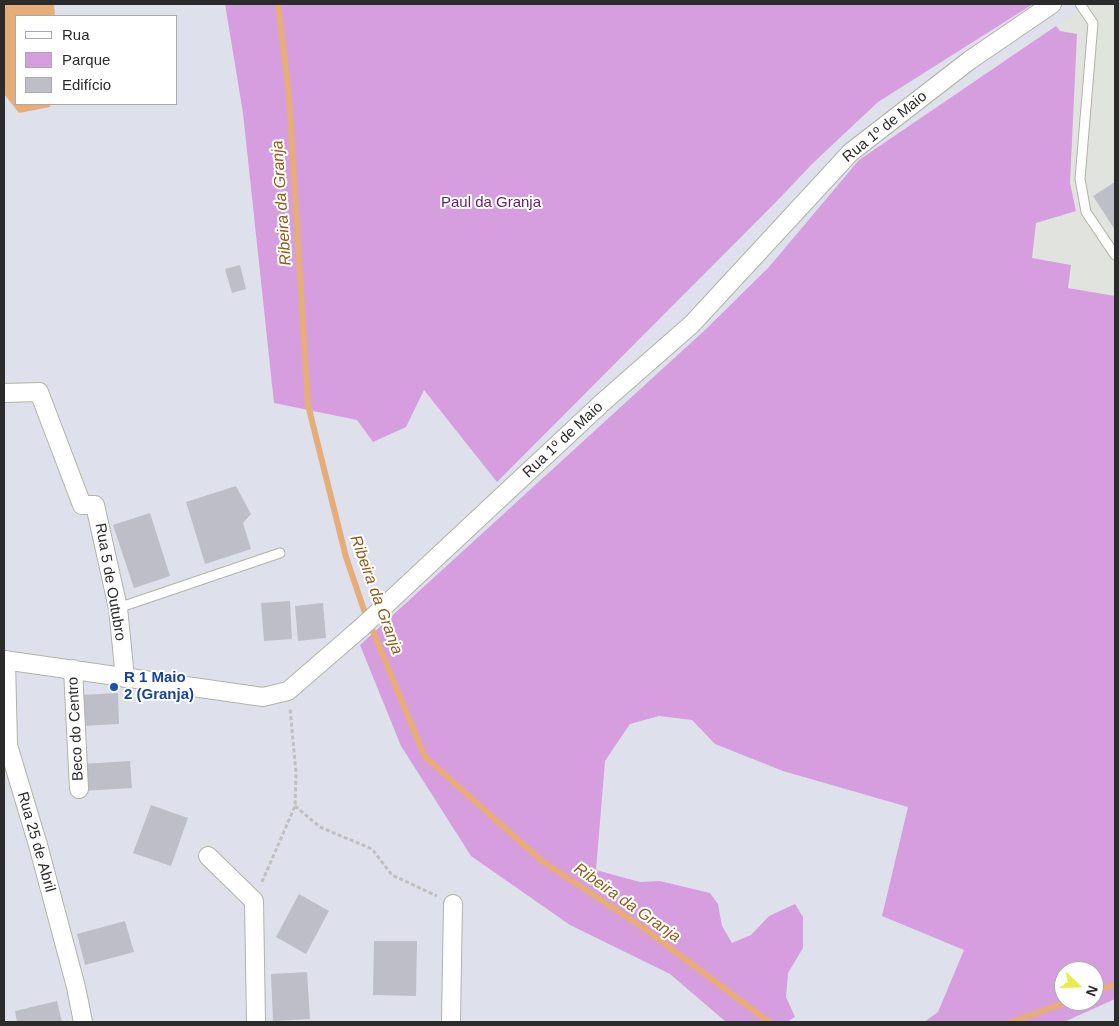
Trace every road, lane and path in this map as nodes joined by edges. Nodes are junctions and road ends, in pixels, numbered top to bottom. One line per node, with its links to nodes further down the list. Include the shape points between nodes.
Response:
1 (1052, 4): 10 (street, Rua 1º de Maio, via 970,60 851,152 692,324 603,402 368,622)
2 (1080, 4): 3 (lane, via 1093,23 1080,179 1086,212)
3 (1115, 255)
4 (4, 393): 6 (street, Rua 5 de Outubro, via 39,392 82,505 95,505)
5 (280, 553): 6 (lane)
6 (118, 608): 9 (street, Rua 5 de Outubro)
7 (5, 660): 8 (street, Rua 1º de Maio); 11 (street, Rua 25 de Abril)
8 (73, 669): 9 (street, Rua 1º de Maio); 12 (street, Beco do Centro)
9 (125, 678): 10 (street, Rua 1º de Maio, via 263,697)
10 (288, 691): 13 (path, via 296,774)
11 (12, 789): 17 (street, Rua 25 de Abril, via 38,845)
12 (79, 789)
13 (295, 806): 15 (path); 16 (path, via 320,827 372,849 392,875)
14 (208, 856): 15 (street)
15 (254, 901): 18 (street)
16 (453, 904): 19 (street)
17 (83, 1022)
18 (256, 1022)
19 (452, 1022)

